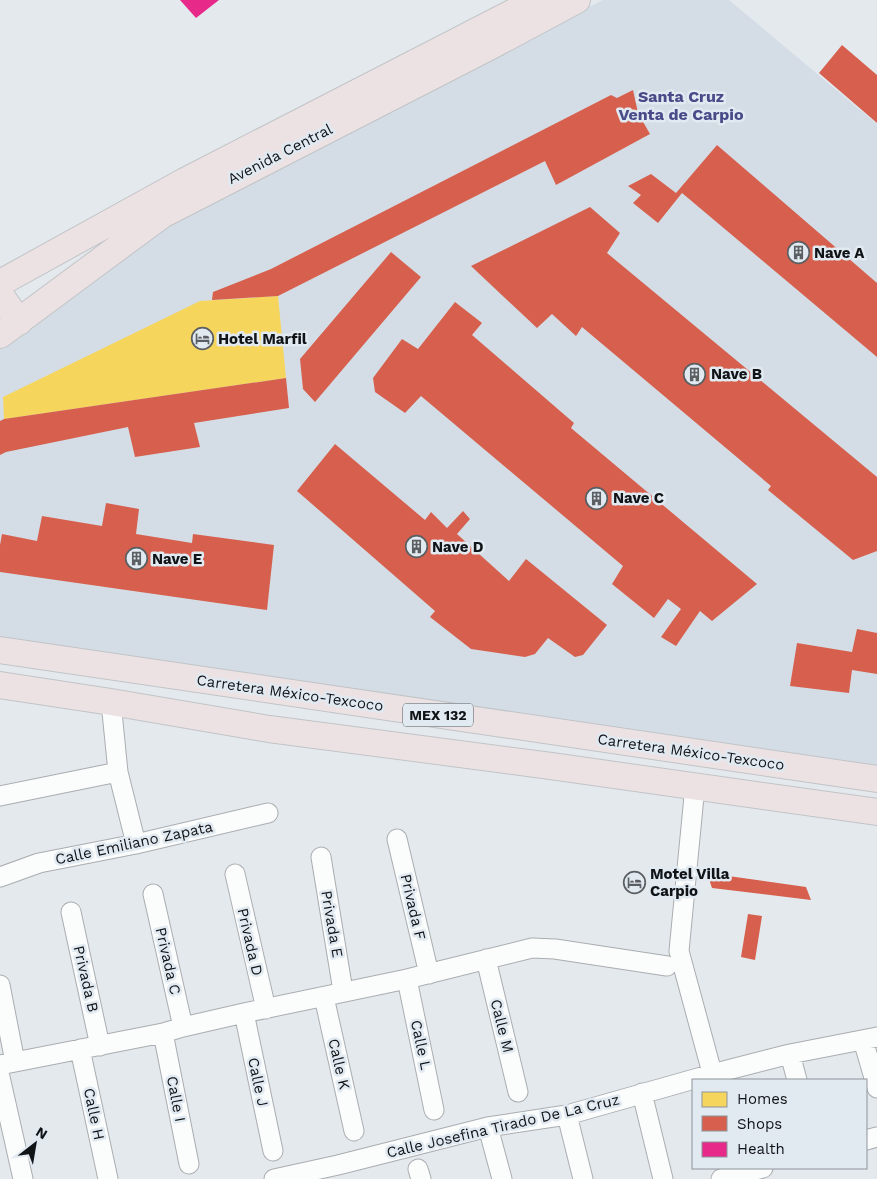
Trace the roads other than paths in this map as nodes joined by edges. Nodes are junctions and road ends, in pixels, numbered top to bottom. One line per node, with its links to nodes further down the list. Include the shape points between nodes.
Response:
1 (536, 0): 3 (highway, Avenida Central, via 185,181)
2 (577, 0): 5 (highway, Avenida Central, via 162,215)
3 (0, 283)
4 (0, 294): 5 (highway)
5 (9, 328)
6 (0, 650): 9 (highway, Carretera México-Texcoco / MEX 132)
7 (0, 685): 8 (highway, MEX 132)
8 (111, 702): 11 (highway, MEX 132, via 269,729); 13 (street)
9 (555, 732): 10 (highway, Carretera México-Texcoco / MEX 132); 11 (highway, via 563,740 565,750 561,760)
10 (587, 737): 12 (highway, via 578,743 575,753 578,764); 14 (highway, Carretera México-Texcoco / MEX 132)
11 (551, 766): 12 (highway, MEX 132)
12 (586, 770): 15 (highway, MEX 132)
13 (118, 772): 16 (street); 20 (street)
14 (877, 779)
15 (695, 786): 17 (highway, MEX 132); 43 (street, via 679,951)
16 (0, 796)
17 (877, 812)
18 (268, 813): 20 (street, Calle Emiliano Zapata)
19 (396, 839): 28 (street, Privada F)
20 (136, 844): 23 (street, Calle Emiliano Zapata, via 39,863)
21 (321, 857): 31 (street, Privada E)
22 (235, 874): 33 (street, Privada D)
23 (0, 877)
24 (153, 894): 35 (street, Privada C)
25 (71, 912): 38 (street, Privada B)
26 (486, 959): 27 (street, via 542,948); 28 (street); 47 (street, Calle M)
27 (667, 966)
28 (429, 974): 29 (street)
29 (407, 979): 31 (street); 49 (street, Calle L)
30 (0, 985): 41 (street)
31 (343, 992): 32 (street)
32 (324, 997): 33 (street); 52 (street, Calle K)
33 (266, 1009): 34 (street)
34 (244, 1013): 35 (street); 53 (street, Calle J)
35 (182, 1027): 36 (street)
36 (163, 1034): 38 (street); 54 (street, Calle I)
37 (870, 1039): 40 (street, Calle Josefina Tirado De La Cruz); 46 (street)
38 (100, 1046): 39 (street)
39 (80, 1050): 41 (street); 58 (street, Calle H)
40 (790, 1054): 43 (street, Calle Josefina Tirado De La Cruz); 44 (street)
41 (8, 1063)
42 (0, 1077): 57 (street)
43 (713, 1077)
44 (797, 1079)
45 (692, 1082): 48 (street, Calle Josefina Tirado De La Cruz)
46 (877, 1088)
47 (518, 1092)
48 (642, 1094): 50 (street, Calle Josefina Tirado De La Cruz); 62 (street)
49 (434, 1110)
50 (567, 1115): 51 (street, Calle Josefina Tirado De La Cruz); 61 (street)
51 (488, 1127): 59 (street, Calle Josefina Tirado De La Cruz); 60 (street)
52 (354, 1131)
53 (273, 1151)
54 (189, 1164)
55 (755, 1169): 56 (street)
56 (740, 1171): 63 (street)
57 (23, 1179)
58 (108, 1179)
59 (274, 1179)
60 (502, 1179)
61 (583, 1179)
62 (663, 1179)
63 (721, 1179)

